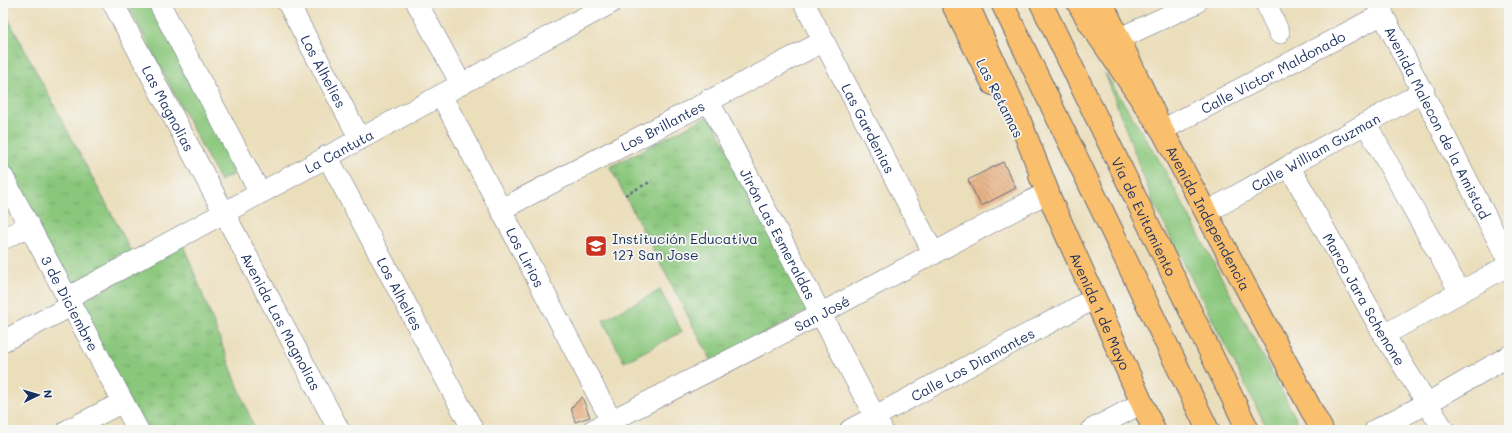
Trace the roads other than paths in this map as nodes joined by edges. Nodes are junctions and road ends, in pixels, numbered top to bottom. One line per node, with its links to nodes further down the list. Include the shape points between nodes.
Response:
1 (159, 3): 30 (street)
2 (288, 3): 25 (street, Los Alhelies)
3 (417, 3): 19 (street)
4 (610, 3): 19 (street, La Cantuta)
5 (804, 3): 18 (street, Las Gardenias)
6 (952, 3): 29 (main road, Las Retamas)
7 (967, 3): 29 (main road, via 1014,106)
8 (1002, 3): 59 (main road)
9 (1041, 3): 60 (main road, Vía de Evitamiento)
10 (1078, 3): 24 (main road)
11 (1102, 3): 17 (main road, Avenida Independencia)
12 (1196, 3): 17 (street)
13 (1266, 3): 16 (street)
14 (117, 4): 33 (street, Las Magnolias)
15 (1380, 8): 20 (street, Avenida Malecon de la Amistad); 24 (street, Calle Victor Maldonado)
16 (1279, 33)
17 (1118, 39): 24 (main road, Avenida Independencia)
18 (824, 41): 22 (street, Los Brillantes); 36 (street, Las Gardenias)
19 (461, 84): 21 (street, La Cantuta)
20 (1424, 91): 23 (street, Calle William Guzman); 37 (street, Avenida Malecon de la Amistad)
21 (441, 95): 25 (street, La Cantuta); 31 (street, Los Lirios)
22 (708, 100): 31 (street, Los Brillantes); 42 (street, Jirón Las Esmeraldas)
23 (1366, 124): 27 (street, Calle William Guzman); 39 (street)
24 (1162, 130): 32 (main road, Avenida Independencia)
25 (360, 139): 26 (street, La Cantuta)
26 (328, 156): 30 (street, La Cantuta); 54 (street, Los Alhelíes)
27 (1289, 166): 32 (street, Calle William Guzman); 43 (street, Marco Jara Schenone)
28 (3, 177): 34 (street, 3 de Diciembre)
29 (1048, 192): 36 (street, San José); 40 (main road, Avenida 1 de Mayo)
30 (260, 193): 33 (street, La Cantuta)
31 (502, 209): 49 (street, Los Lirios)
32 (1207, 212): 61 (main road, Avenida Independencia)
33 (224, 213): 41 (street, La Cantuta); 53 (street, Avenida Las Magnolias)
34 (29, 226): 35 (street); 41 (street, 3 de Diciembre)
35 (3, 239)
36 (934, 254): 42 (street, San José)
37 (1509, 262)
38 (1509, 266): 39 (street)
39 (1460, 292): 43 (street)
40 (1095, 298): 47 (main road, Avenida 1 de Mayo); 50 (street, Calle Los Diamantes)
41 (69, 302): 44 (street, La Cantuta); 46 (street, 3 de Diciembre)
42 (820, 314): 49 (street, San José); 50 (street, Jirón Las Esmeraldas)
43 (1384, 335): 48 (street, Marco Jara Schenone)
44 (3, 340)
45 (1509, 356): 48 (street)
46 (123, 402): 51 (street); 52 (street, 3 de Diciembre)
47 (1142, 404): 57 (street); 58 (main road, Avenida 1 de Mayo)
48 (1426, 404): 62 (street); 63 (street, Marco Jara Schenone)
49 (611, 420): 55 (street, San José)
50 (878, 423): 56 (street, Calle Los Diamantes)
51 (68, 430)
52 (138, 430)
53 (339, 430)
54 (473, 430)
55 (593, 430)
56 (850, 430)
57 (1091, 430)
58 (1154, 430)
59 (1208, 430)
60 (1248, 430)
61 (1322, 430)
62 (1375, 430)
63 (1444, 430)

